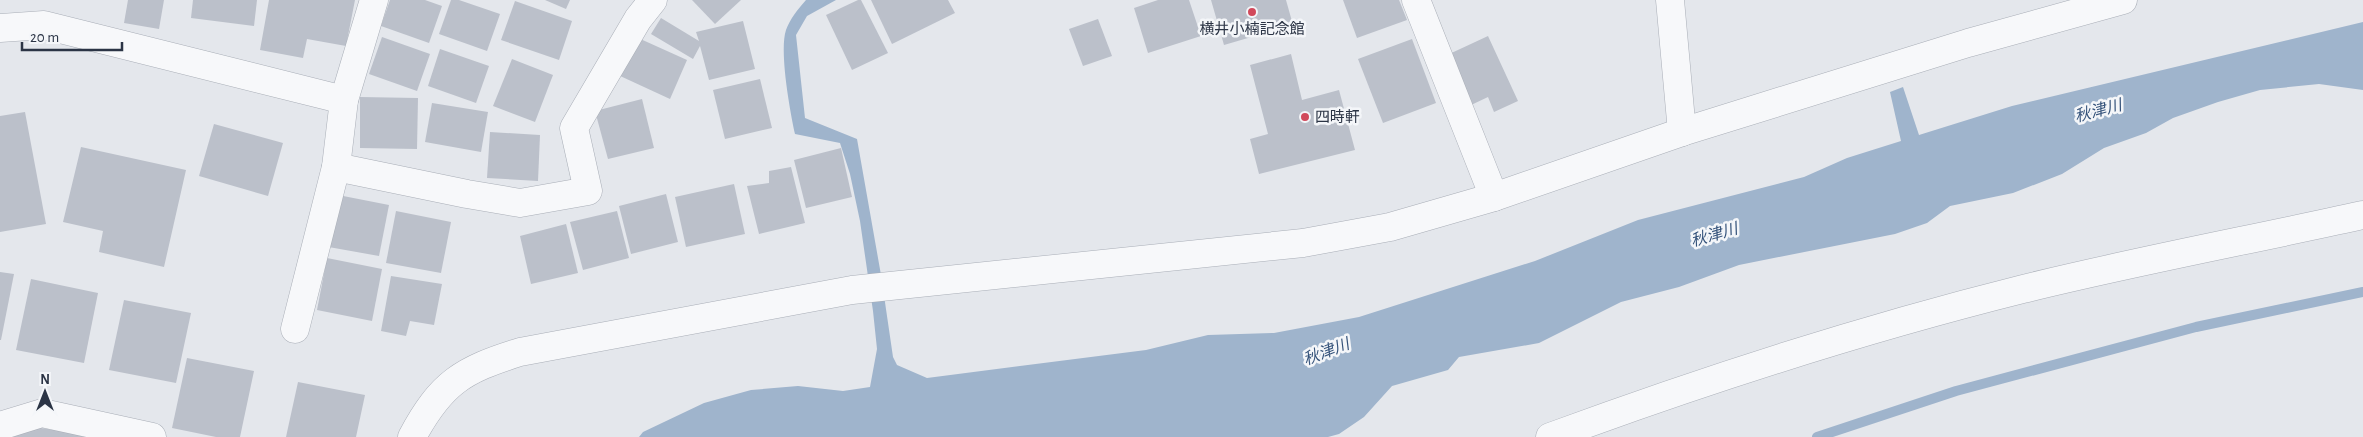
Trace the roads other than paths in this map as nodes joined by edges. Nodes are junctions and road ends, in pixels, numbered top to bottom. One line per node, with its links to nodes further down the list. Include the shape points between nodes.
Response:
1 (374, 0): 7 (street)
2 (653, 0): 9 (street, via 638,19 574,128 588,190 520,203)
3 (1416, 0): 10 (street)
4 (1670, 0): 8 (street)
5 (2123, 0): 8 (street, via 1968,43)
6 (0, 28): 7 (street, via 44,25)
7 (344, 100): 9 (street)
8 (1682, 132): 10 (street)
9 (336, 167): 12 (street)
10 (1494, 197): 15 (street, via 1390,227 1303,243 852,290 520,352 482,364 455,379 434,402)
11 (2363, 215): 16 (street, via 2025,289 1867,331)
12 (295, 329)
13 (0, 426): 14 (street, via 42,413)
14 (152, 437)
15 (412, 437)
16 (1550, 437)

